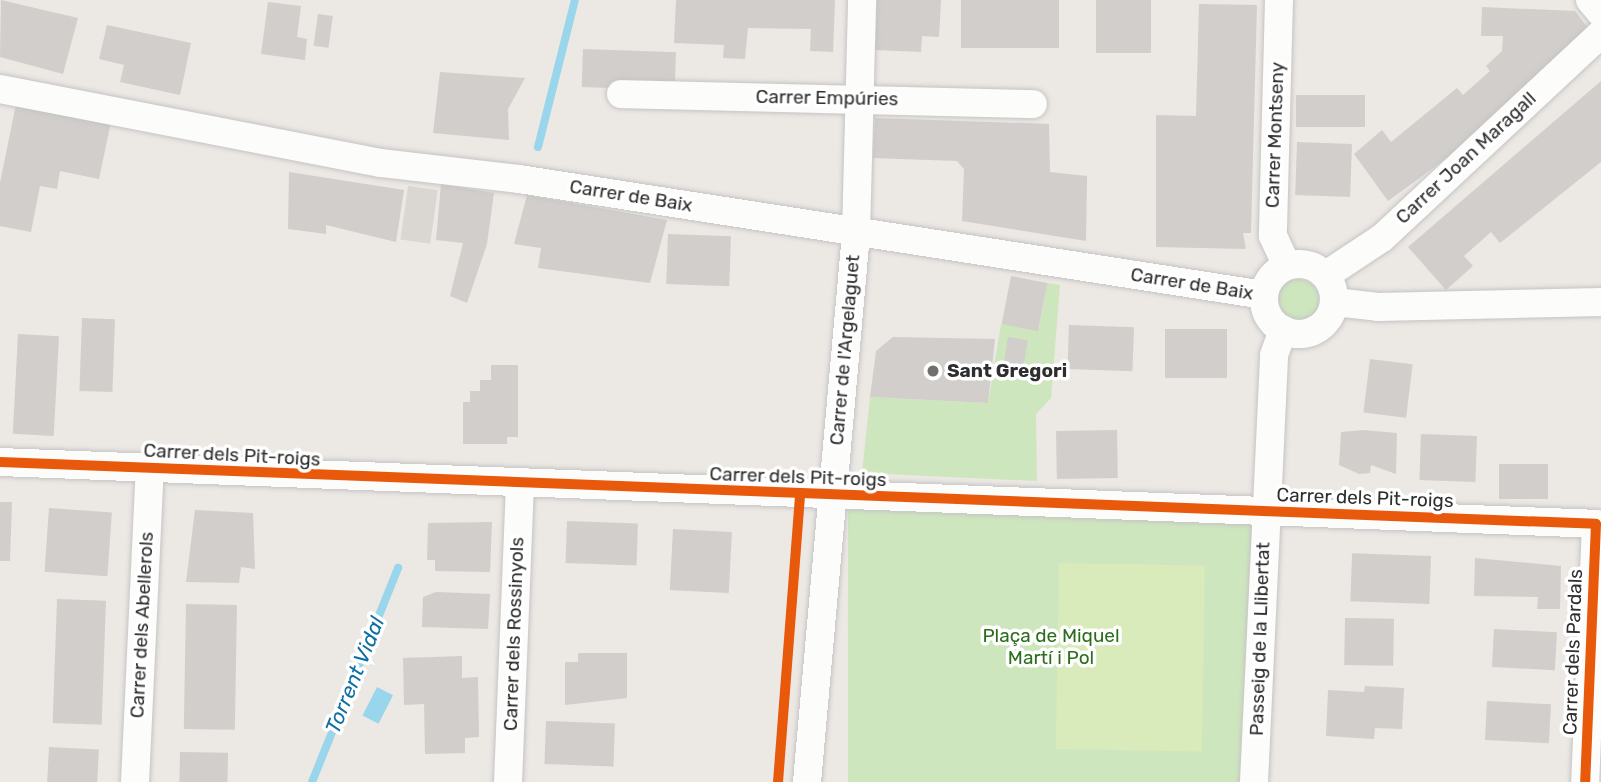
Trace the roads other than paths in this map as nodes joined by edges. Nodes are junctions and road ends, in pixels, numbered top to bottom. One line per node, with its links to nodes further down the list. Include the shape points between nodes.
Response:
1 (862, 0): 8 (street, Carrer de l'Argelaguet)
2 (1279, 0): 11 (street, Carrer Montseny, via 1273,236)
3 (1590, 0): 4 (street)
4 (1601, 13)
5 (1601, 34): 12 (street, Carrer Joan Maragall, via 1382,238)
6 (0, 89): 10 (street, Carrer de Baix, via 381,163 519,179)
7 (621, 94): 8 (street, Carrer Empúries)
8 (859, 99): 9 (street, Carrer Empúries); 10 (street, Carrer de l'Argelaguet)
9 (1033, 104)
10 (856, 234): 13 (street, Carrer de Baix); 20 (street, Carrer de l'Argelaguet)
11 (1287, 266): 12 (street, via 1308,265); 13 (street, via 1273,275)
12 (1326, 275): 14 (street)
13 (1264, 295): 16 (street, via 1268,315)
14 (1335, 302): 15 (street, via 1378,307); 16 (street, via 1317,330)
15 (1601, 302)
16 (1283, 330): 21 (street, Passeig de la Llibertat, via 1274,355)
17 (0, 462): 18 (street, Carrer dels Pit-roigs)
18 (149, 468): 19 (street, Carrer dels Pit-roigs); 23 (street, Carrer dels Abellerols)
19 (520, 486): 20 (street, Carrer dels Pit-roigs); 24 (street, Carrer dels Rossinyols)
20 (832, 496): 21 (street, Carrer dels Pit-roigs); 25 (street, Carrer de l'Argelaguet)
21 (1264, 512): 22 (street, Carrer dels Pit-roigs); 26 (street, Passeig de la Llibertat)
22 (1596, 524): 27 (street, Carrer dels Pardals)
23 (135, 782)
24 (508, 782)
25 (807, 782)
26 (1254, 782)
27 (1585, 782)

